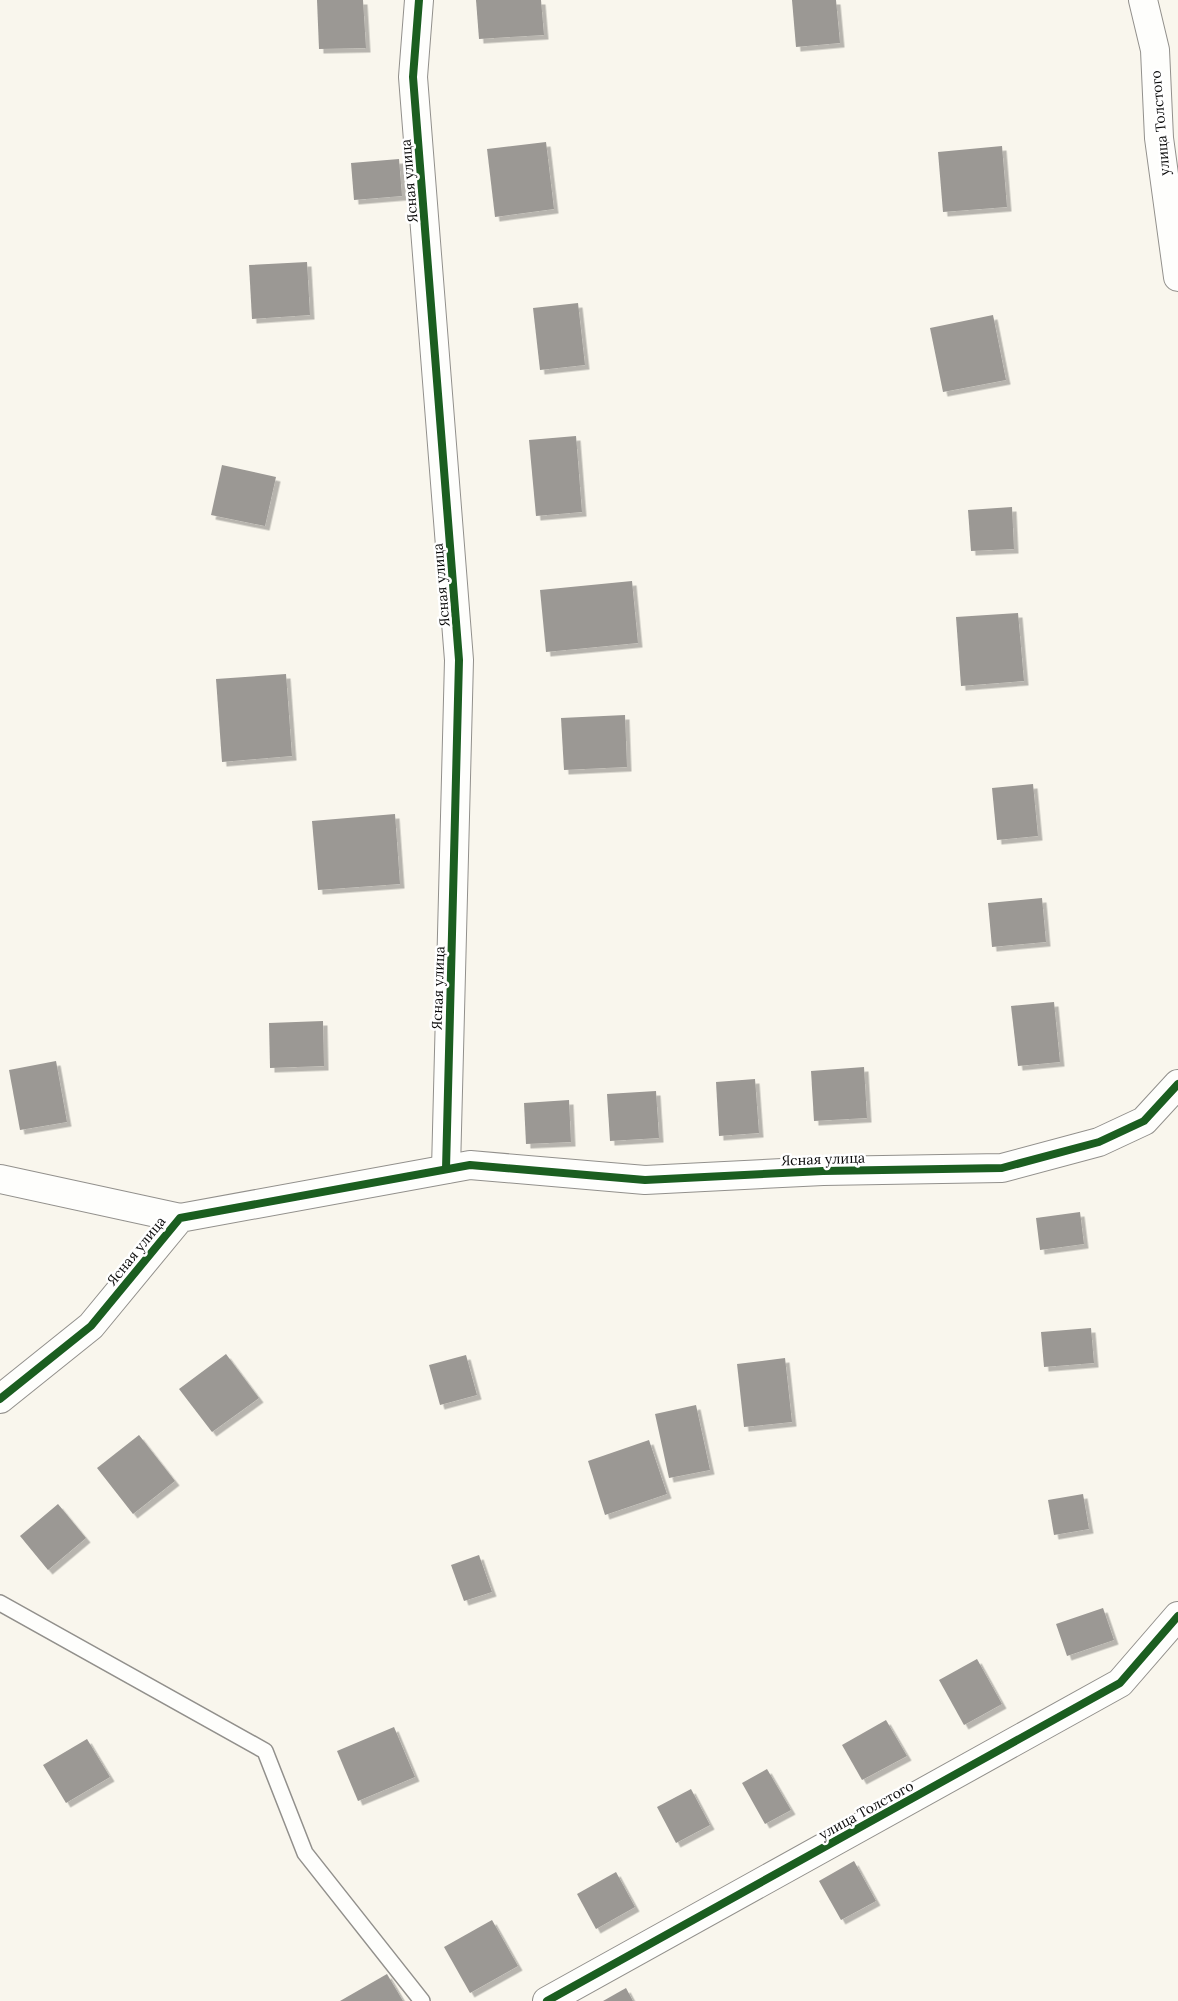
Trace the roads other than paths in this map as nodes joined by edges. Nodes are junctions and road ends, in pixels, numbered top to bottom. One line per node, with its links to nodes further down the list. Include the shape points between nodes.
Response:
1 (419, 0): 5 (street, Ясная улица, via 414,77 459,660)
2 (1143, 0): 3 (street, улица Толстого, via 1155,50 1160,138)
3 (1178, 277)
4 (1178, 1084): 5 (street, Ясная улица, via 1144,1121 1099,1142 1002,1168 823,1171 645,1180 470,1165)
5 (446, 1169): 7 (street, Ясная улица)
6 (0, 1179): 7 (street)
7 (180, 1218): 8 (street, Ясная улица, via 91,1326)
8 (0, 1399)
9 (0, 1603): 11 (lane, via 265,1752 305,1853)
10 (1178, 1616): 12 (street, улица Толстого, via 1120,1683)
11 (422, 2001)
12 (547, 2001)

